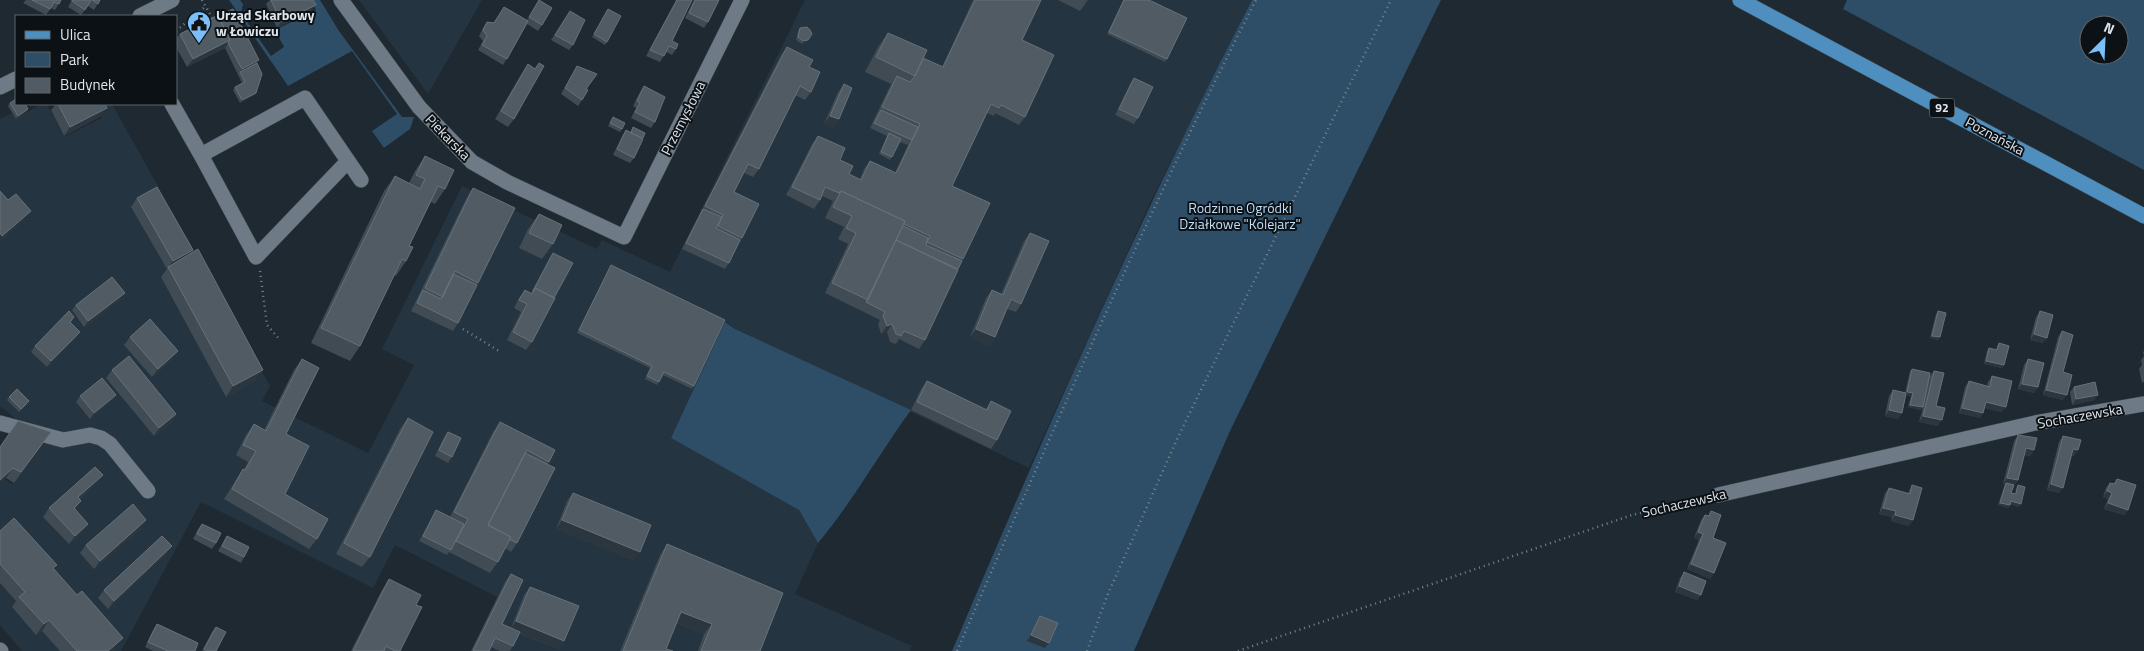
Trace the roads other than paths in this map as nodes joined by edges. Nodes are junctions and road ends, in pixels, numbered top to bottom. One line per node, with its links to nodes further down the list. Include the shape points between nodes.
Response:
1 (172, 0): 5 (street)
2 (341, 0): 13 (street, Piekarska, via 419,107 472,162 531,194)
3 (742, 0): 13 (street, Przemysłowa)
4 (1740, 0): 12 (main road, Poznańska / 92)
5 (142, 15)
6 (15, 80): 7 (street)
7 (0, 87)
8 (173, 105): 9 (street)
9 (201, 155): 10 (street, via 305,98); 10 (street, via 256,258)
10 (348, 161): 11 (street)
11 (361, 180)
12 (2144, 216)
13 (624, 237)
14 (2144, 404): 17 (street, Sochaczewska, via 2035,424)
15 (0, 423): 16 (street, via 63,440 90,436 101,438 110,444)
16 (148, 491)
17 (1718, 495)

